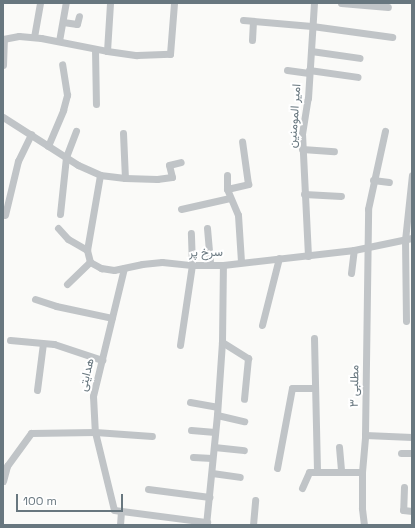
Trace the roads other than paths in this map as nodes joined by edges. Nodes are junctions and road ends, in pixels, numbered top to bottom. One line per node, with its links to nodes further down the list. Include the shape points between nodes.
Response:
1 (40, 3): 13 (street)
2 (66, 3): 11 (street)
3 (110, 3): 19 (street)
4 (174, 3): 19 (street, via 170,54 137,55)
5 (314, 3): 12 (street, امیر المومنین)
6 (341, 3): 7 (street)
7 (388, 7)
8 (78, 16): 11 (street, via 77,24)
9 (243, 20): 10 (street)
10 (253, 20): 12 (street); 16 (street)
11 (62, 22): 17 (street)
12 (312, 26): 14 (street); 20 (street, امیر المومنین)
13 (34, 37): 15 (street); 17 (street)
14 (392, 37)
15 (3, 39): 23 (street)
16 (252, 40)
17 (59, 41): 18 (street)
18 (95, 49): 19 (street); 27 (street)
19 (107, 51)
20 (311, 51): 21 (street); 25 (street, امیر المومنین)
21 (360, 58)
22 (62, 64): 34 (street, via 67,95)
23 (3, 65)
24 (286, 70): 25 (street)
25 (309, 71): 26 (street); 35 (street, امیر المومنین)
26 (358, 77)
27 (96, 104)
28 (3, 117): 32 (street)
29 (76, 131): 37 (street)
30 (385, 131): 43 (street, مطلبی ۳)
31 (123, 133): 42 (street)
32 (31, 134): 34 (street); 50 (street, via 18,162)
33 (242, 141): 45 (street, via 248,184)
34 (48, 146): 37 (street)
35 (302, 149): 36 (street); 46 (street, امیر المومنین)
36 (334, 151)
37 (66, 157): 39 (street); 51 (street)
38 (181, 162): 42 (street, via 168,165 172,177)
39 (100, 175): 42 (street); 57 (street)
40 (227, 175): 45 (street)
41 (412, 175): 55 (street)
42 (125, 178)
43 (373, 180): 44 (street); 56 (street, مطلبی ۳, via 368,209)
44 (389, 182)
45 (227, 189): 48 (street)
46 (304, 194): 47 (street); 59 (street, امیر المومنین)
47 (341, 196)
48 (230, 198): 49 (street); 62 (street, via 238,215)
49 (181, 209)
50 (5, 214)
51 (60, 214)
52 (58, 228): 57 (street, via 68,239)
53 (207, 228): 64 (street)
54 (192, 233): 63 (street)
55 (409, 239): 56 (street, سرخ پر); 71 (street)
56 (368, 248): 58 (street, سرخ پر); 89 (street, مطلبی ۳)
57 (87, 250): 61 (street)
58 (354, 250): 59 (street, سرخ پر); 67 (street)
59 (308, 256): 60 (street, سرخ پر)
60 (279, 258): 62 (street, سرخ پر); 72 (street)
61 (90, 262): 66 (street, سرخ پر, via 101,268); 68 (street)
62 (240, 262): 65 (street, سرخ پر)
63 (192, 265): 64 (street, سرخ پر); 66 (street, سرخ پر, via 162,262); 77 (street)
64 (210, 265): 65 (street, سرخ پر)
65 (223, 265): 75 (street)
66 (124, 268): 70 (street, هدایتی)
67 (351, 273)
68 (67, 284)
69 (35, 299): 70 (street)
70 (112, 318): 78 (street, هدایتی)
71 (406, 321)
72 (262, 325)
73 (314, 338): 79 (street)
74 (10, 340): 76 (street)
75 (222, 342): 81 (street, via 248,358); 83 (street)
76 (43, 343): 78 (street, via 54,344); 80 (street)
77 (180, 345)
78 (102, 360): 87 (street, هدایتی, via 93,396)
79 (315, 388): 100 (street, via 292,388); 102 (street)
80 (37, 390)
81 (244, 399)
82 (190, 402): 83 (street)
83 (217, 407): 84 (street)
84 (217, 415): 85 (street); 88 (street)
85 (244, 421)
86 (191, 430): 88 (street)
87 (95, 432): 90 (street); 99 (street, via 31,434); 112 (street, هدایتی)
88 (215, 432): 92 (street)
89 (365, 435): 91 (street); 103 (street, مطلبی ۳)
90 (152, 436)
91 (412, 437)
92 (214, 447): 94 (street); 98 (street)
93 (339, 447): 101 (street)
94 (244, 450)
95 (401, 453): 96 (street)
96 (412, 453)
97 (192, 457): 98 (street)
98 (212, 458): 104 (street)
99 (5, 466): 106 (street)
100 (277, 468)
101 (341, 471): 102 (street); 103 (street)
102 (317, 472): 108 (street, via 309,472)
103 (362, 472): 117 (street, مطلبی ۳)
104 (212, 473): 105 (street); 110 (street)
105 (240, 477)
106 (3, 481)
107 (404, 487): 113 (street, via 403,510)
108 (302, 488)
109 (148, 489): 110 (street)
110 (209, 497): 114 (street)
111 (255, 500): 116 (street)
112 (117, 511): 114 (street); 115 (street, هدایتی)
113 (412, 511)
114 (206, 523)
115 (120, 525)
116 (253, 525)
117 (364, 525)

